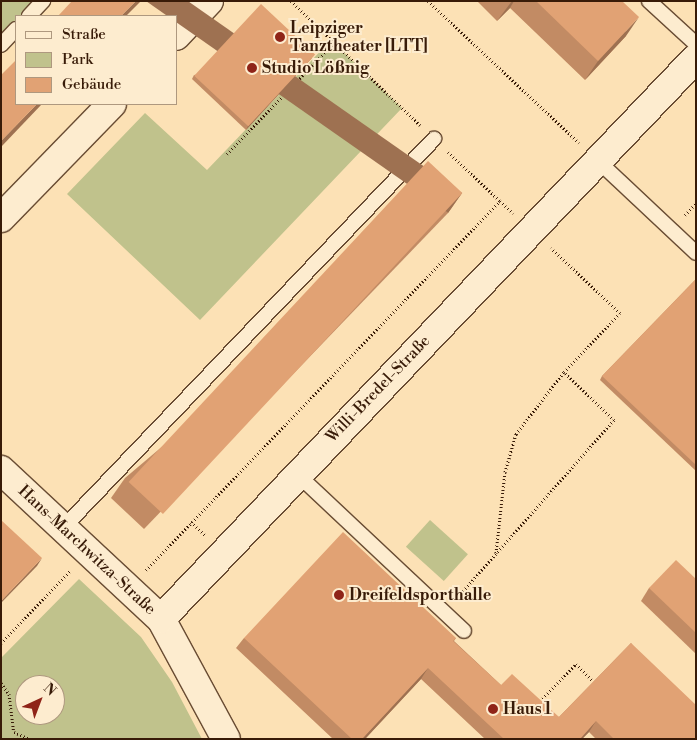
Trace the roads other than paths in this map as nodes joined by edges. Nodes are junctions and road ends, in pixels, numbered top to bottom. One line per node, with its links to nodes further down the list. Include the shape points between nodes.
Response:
1 (43, 1): 4 (lane)
2 (209, 1): 6 (street)
3 (649, 1): 7 (lane)
4 (29, 15)
5 (15, 30): 8 (lane)
6 (178, 34)
7 (696, 44)
8 (1, 45)
9 (696, 58): 12 (street, Willi-Bredel-Straße)
10 (111, 105): 13 (street)
11 (434, 139): 17 (lane)
12 (598, 161): 14 (lane); 16 (street, Willi-Bredel-Straße)
13 (1, 218)
14 (696, 253)
15 (1, 470): 17 (street, Hans-Marchwitza-Straße)
16 (296, 474): 18 (street, Willi-Bredel-Straße); 19 (lane)
17 (63, 528): 18 (street, Hans-Marchwitza-Straße)
18 (161, 619): 20 (street, Hans-Marchwitza-Straße)
19 (464, 631)
20 (226, 739)

